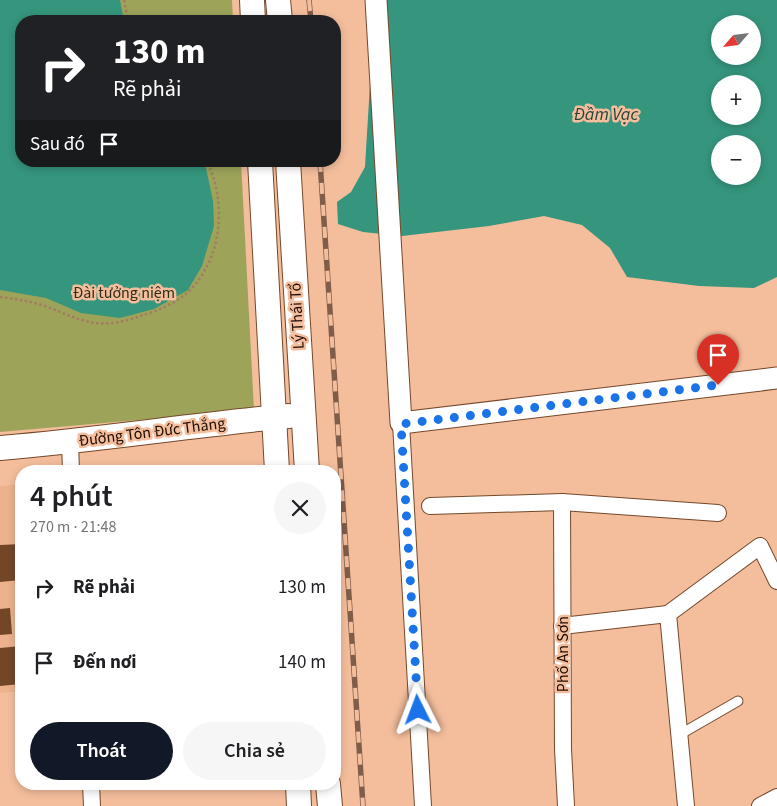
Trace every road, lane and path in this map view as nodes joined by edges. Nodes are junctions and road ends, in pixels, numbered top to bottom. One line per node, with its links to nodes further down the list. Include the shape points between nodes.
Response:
1 (124, 0): 5 (path)
2 (252, 0): 6 (main road)
3 (278, 0): 7 (main road)
4 (376, 0): 15 (street)
5 (127, 15)
6 (253, 15)
7 (279, 15)
8 (209, 167): 11 (path, via 218,196 220,221 217,238 207,267 185,294 146,315 105,323)
9 (260, 167): 14 (main road, Lý Thái Tổ)
10 (288, 167): 13 (main road, Lý Thái Tổ)
11 (0, 297)
12 (777, 378): 15 (street)
13 (303, 415): 14 (main road, Đường Tôn Đức Thắng); 20 (main road, Lý Thái Tổ)
14 (273, 418): 16 (main road, Đường Tôn Đức Thắng); 19 (main road, Lý Thái Tổ)
15 (401, 424): 36 (street)
16 (70, 442): 17 (main road, Đường Tôn Đức Thắng); 18 (street)
17 (0, 448)
18 (71, 465)
19 (276, 465)
20 (307, 465)
21 (562, 502): 22 (street); 23 (street); 26 (street, Phố An Sơn)
22 (430, 506)
23 (718, 512)
24 (777, 581): 25 (street, via 760,546)
25 (668, 614): 26 (street); 28 (street)
26 (562, 626): 37 (street, Phố An Sơn)
27 (738, 701): 28 (lane)
28 (679, 735): 38 (street)
29 (91, 790): 33 (street)
30 (298, 790): 34 (main road)
31 (329, 790): 35 (main road)
32 (777, 797): 39 (street)
33 (92, 806)
34 (299, 806)
35 (330, 806)
36 (423, 806)
37 (566, 806)
38 (686, 806)
39 (760, 806)

